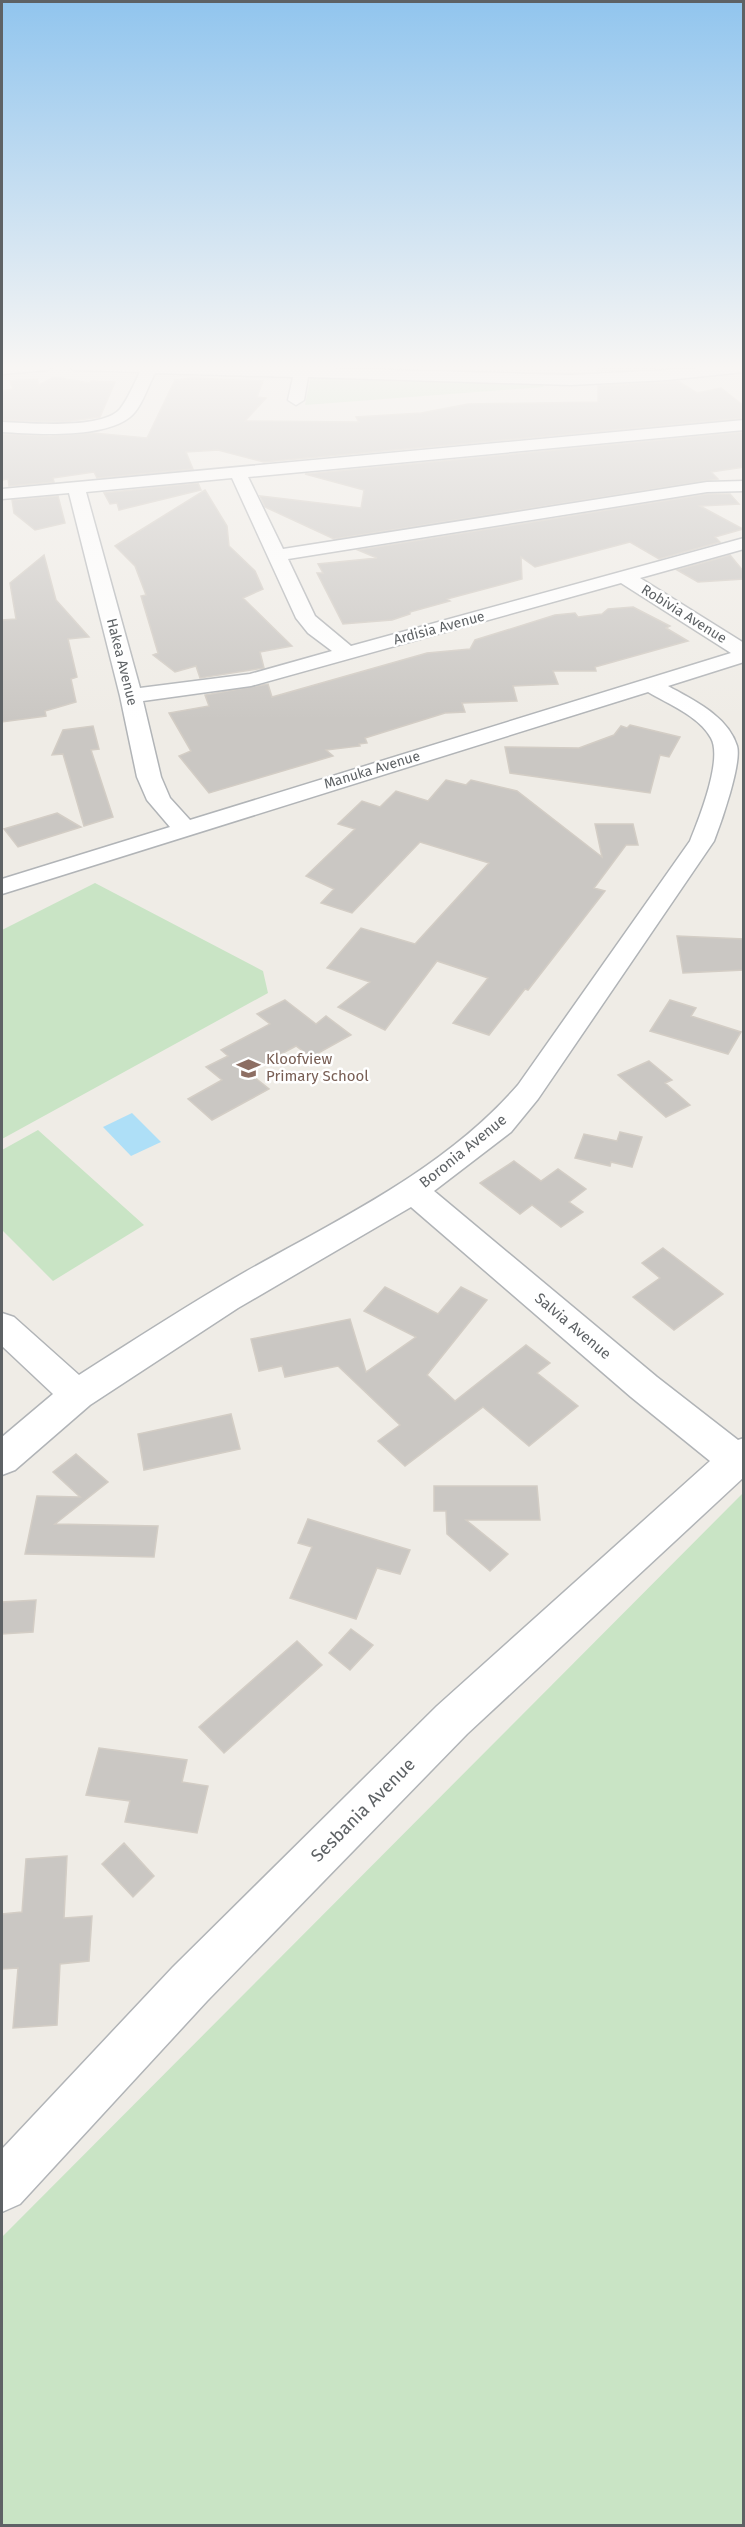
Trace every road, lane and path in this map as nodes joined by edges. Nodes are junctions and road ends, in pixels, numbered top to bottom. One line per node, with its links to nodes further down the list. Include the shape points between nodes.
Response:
1 (120, 484): 4 (street)
2 (243, 484): 7 (street)
3 (744, 486): 7 (street, via 713,486)
4 (76, 488): 5 (street); 12 (street, Hakea Avenue)
5 (2, 494)
6 (744, 543): 8 (street, Ardisia Avenue)
7 (279, 555): 9 (street, via 306,618)
8 (625, 577): 9 (street, Ardisia Avenue); 10 (street, Robivia Avenue)
9 (347, 653): 12 (street, Ardisia Avenue, via 251,680)
10 (744, 653): 11 (street, Manuka Avenue)
11 (649, 684): 13 (street, Manuka Avenue); 15 (street, Boronia Avenue, via 705,719 725,740 727,749 715,808 702,841 528,1092 500,1125)
12 (131, 696): 13 (street, Hakea Avenue, via 155,792)
13 (184, 828): 14 (street, Manuka Avenue)
14 (4, 883)
15 (413, 1191): 17 (street, Boronia Avenue, via 226,1299); 18 (street, Salvia Avenue, via 644,1386)
16 (2, 1326): 17 (street)
17 (77, 1395): 19 (street, Boronia Avenue)
18 (740, 1456): 20 (street, Sesbania Avenue, via 452,1720 190,1983)
19 (2, 1460)
20 (2, 2186)

